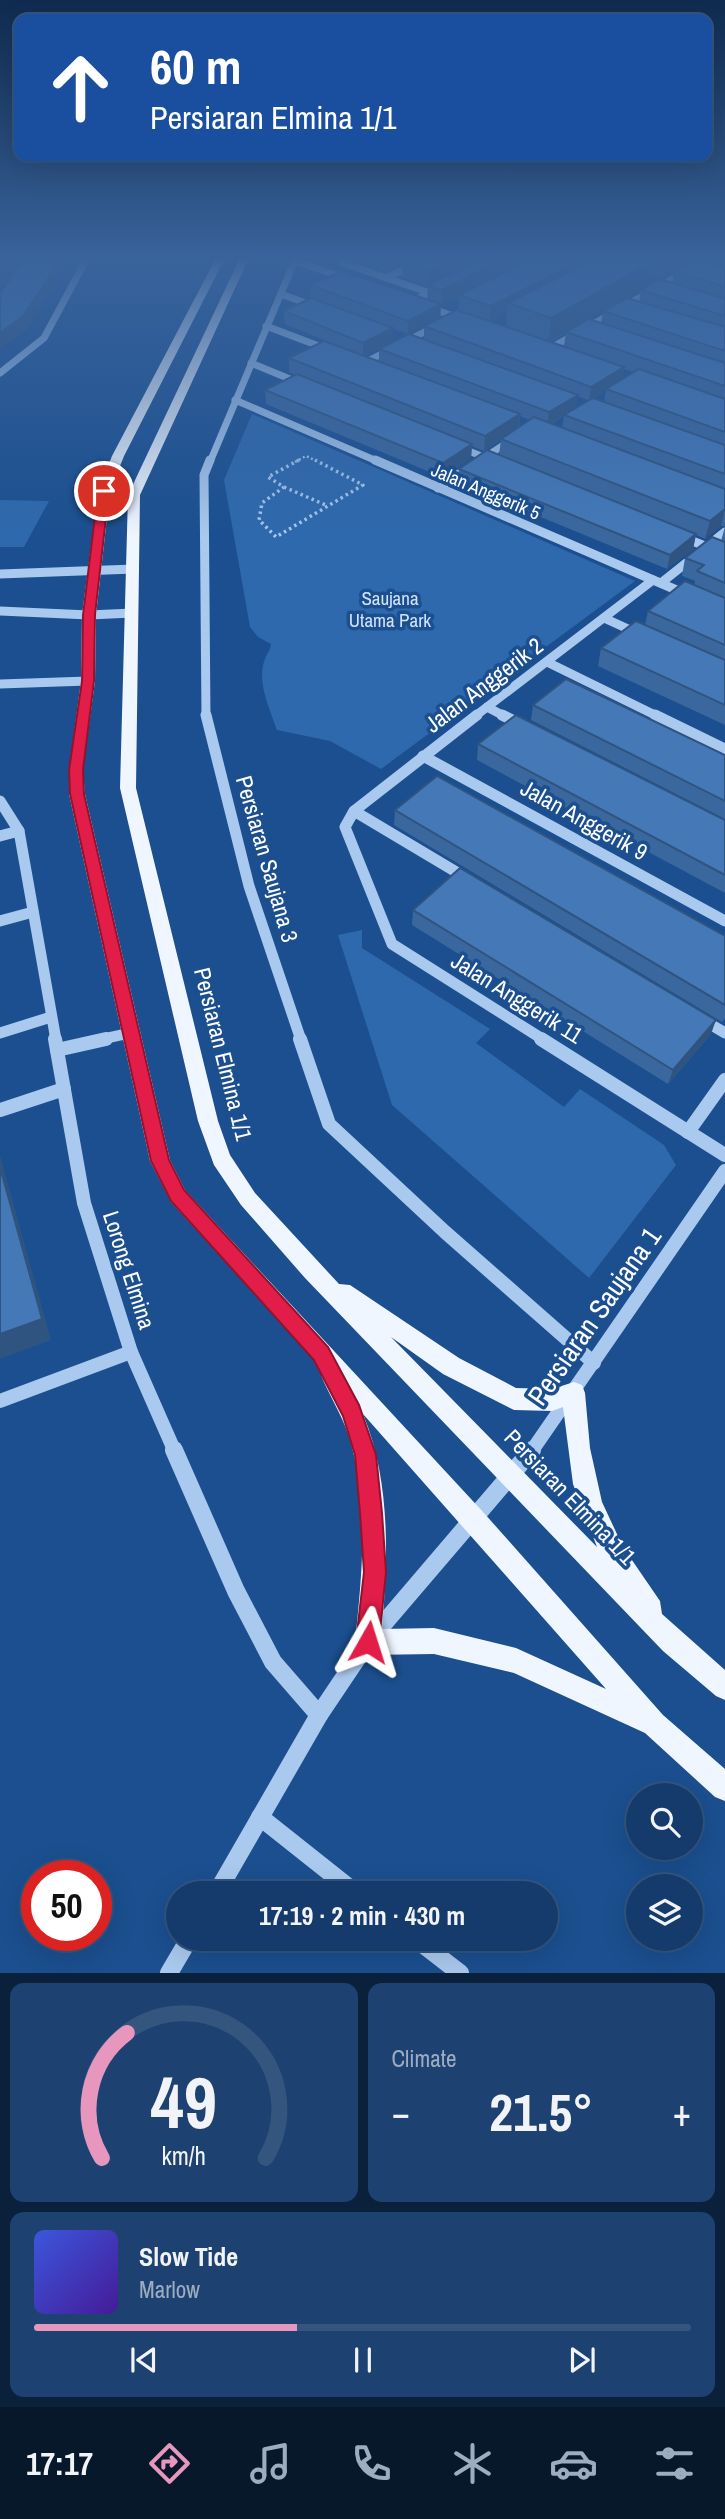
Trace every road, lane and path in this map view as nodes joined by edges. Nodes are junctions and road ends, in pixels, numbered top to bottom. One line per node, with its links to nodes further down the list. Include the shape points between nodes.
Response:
1 (26, 352): 14 (street)
2 (172, 352): 28 (main road, via 104,491)
3 (200, 352): 29 (main road, Persiaran Elmina 1/1, via 134,495)
4 (256, 352): 11 (street, Persiaran Saujana 3)
5 (335, 352): 8 (street)
6 (386, 352): 12 (street)
7 (556, 352): 9 (street)
8 (340, 354)
9 (561, 354)
10 (352, 359): 12 (street)
11 (251, 363): 15 (street); 16 (street, Persiaran Saujana 3)
12 (364, 363): 13 (street)
13 (377, 368)
14 (0, 373)
15 (312, 388)
16 (235, 400): 22 (street, Jalan Anggerik 5); 69 (street, Persiaran Saujana 3, via 204,475 206,719 250,886 329,1124)
17 (523, 433): 19 (street)
18 (448, 443): 19 (street)
19 (485, 457): 20 (street); 22 (street)
20 (509, 467)
21 (284, 487): 23 (path); 23 (path, via 262,500 258,508 259,520 276,537); 23 (path, via 268,477 306,456 362,482)
22 (438, 488): 31 (street, Jalan Anggerik 5)
23 (329, 506)
24 (670, 532): 26 (street)
25 (725, 532): 26 (street)
26 (706, 547): 27 (street); 31 (street)
27 (725, 554)
28 (96, 569): 29 (street); 30 (street); 35 (main road)
29 (134, 569): 34 (main road, Persiaran Elmina 1/1)
30 (0, 574)
31 (657, 582): 32 (street, Jalan Anggerik 5); 36 (street, Jalan Anggerik 2)
32 (699, 600)
33 (0, 611): 35 (street)
34 (133, 613): 35 (street); 66 (main road, Persiaran Elmina 1/1, via 128,788 208,1121 221,1159 248,1199)
35 (89, 615): 39 (main road)
36 (604, 618): 37 (street); 38 (street, Jalan Anggerik 2)
37 (653, 640)
38 (547, 662): 41 (street, Jalan Anggerik 2); 43 (street)
39 (88, 681): 40 (street); 57 (main road, via 77,794)
40 (0, 684)
41 (487, 707): 42 (street); 44 (street, Jalan Anggerik 2)
42 (534, 731)
43 (725, 749)
44 (423, 756): 46 (street, Jalan Anggerik 2); 53 (street, Jalan Anggerik 9)
45 (0, 802): 48 (street, Lorong Elmina)
46 (354, 811): 47 (street, Jalan Anggerik 2); 50 (street)
47 (345, 827): 63 (street, Jalan Anggerik 11, via 392,944)
48 (19, 831): 49 (street); 51 (street, Lorong Elmina)
49 (0, 836)
50 (474, 883)
51 (33, 912): 52 (street); 55 (street, Lorong Elmina)
52 (0, 921)
53 (725, 921)
54 (689, 1012): 58 (street)
55 (51, 1017): 56 (street); 59 (street, Lorong Elmina)
56 (0, 1033)
57 (130, 1033): 59 (street); 68 (main road, via 160,1161 177,1196)
58 (725, 1033)
59 (57, 1050): 61 (street, Lorong Elmina)
60 (725, 1080): 63 (street)
61 (64, 1088): 62 (street); 67 (street, Lorong Elmina, via 84,1203)
62 (0, 1110)
63 (688, 1132): 64 (street, Jalan Anggerik 11)
64 (725, 1155)
65 (725, 1171): 69 (street, Persiaran Saujana 1)
66 (312, 1271): 70 (main road, via 451,1366 514,1399 552,1400); 72 (main road, Persiaran Elmina 1/1)
67 (131, 1352): 71 (street); 77 (street, Lorong Elmina, via 236,1591 273,1662)
68 (321, 1353): 73 (main road); 74 (main road, via 352,1412 366,1455 375,1572)
69 (594, 1363): 70 (street, Persiaran Saujana 1)
70 (573, 1394): 72 (street, Persiaran Saujana 1); 75 (main road, via 584,1483 604,1537)
71 (0, 1401)
72 (512, 1477): 73 (street, Persiaran Saujana 1); 75 (main road, Persiaran Elmina 1/1)
73 (476, 1521): 74 (street); 78 (main road)
74 (368, 1642): 77 (street); 78 (main road, via 434,1642 516,1661)
75 (672, 1642): 76 (main road, Persiaran Elmina 1/1)
76 (725, 1687)
77 (319, 1715): 80 (street)
78 (654, 1724): 79 (main road)
79 (725, 1787)
80 (260, 1817): 81 (street); 82 (street)
81 (223, 1881)
82 (340, 1881)
83 (182, 1951): 85 (street)
84 (432, 1951): 86 (street)
85 (169, 1973)
86 (460, 1973)

